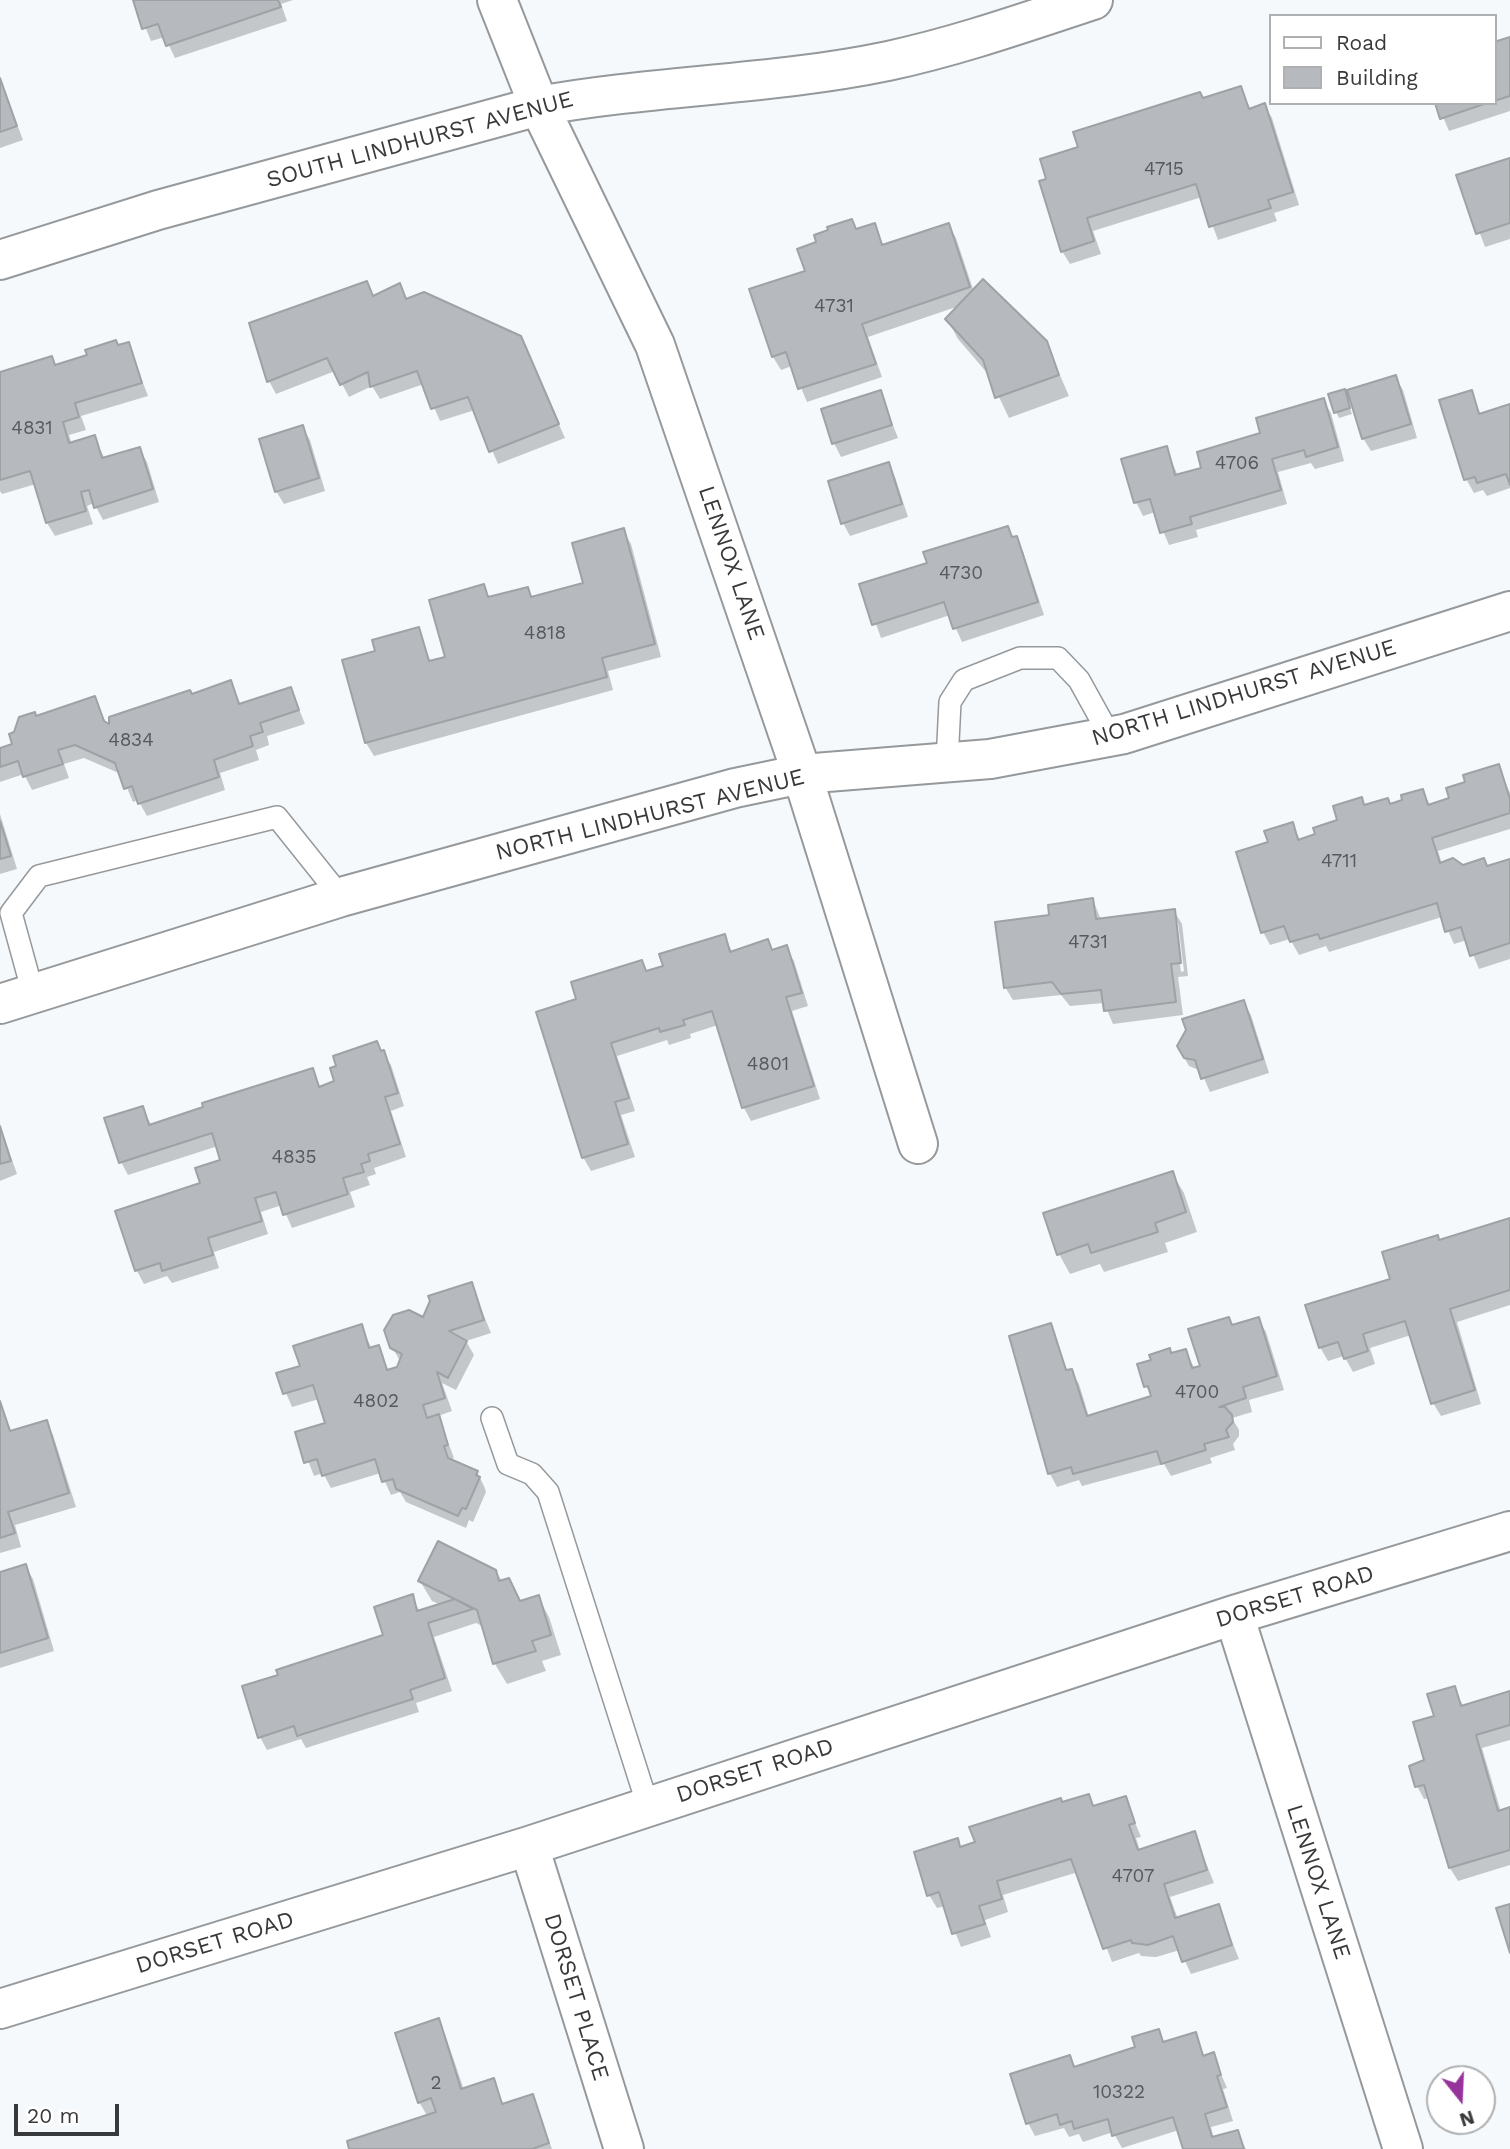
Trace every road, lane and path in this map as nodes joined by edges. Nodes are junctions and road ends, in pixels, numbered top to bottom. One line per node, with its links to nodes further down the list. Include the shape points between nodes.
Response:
1 (497, 0): 3 (street, LENNOX LANE)
2 (1093, 0): 3 (street, SOUTH LINDHURST AVENUE, via 888,61 784,78 597,95)
3 (539, 106): 4 (street, SOUTH LINDHURST AVENUE, via 158,210); 8 (street, LENNOX LANE, via 655,345)
4 (0, 260)
5 (1510, 611): 6 (street, NORTH LINDHURST AVENUE)
6 (1110, 736): 7 (street, NORTH LINDHURST AVENUE, via 990,759); 7 (lane, via 1079,680 1058,658 1020,658 964,680 950,702)
7 (947, 762): 8 (street, NORTH LINDHURST AVENUE)
8 (802, 774): 9 (street, NORTH LINDHURST AVENUE, via 735,788); 11 (street, LENNOX LANE)
9 (341, 897): 10 (street, NORTH LINDHURST AVENUE); 10 (lane, via 276,817 39,876 12,914)
10 (16, 999)
11 (918, 1144)
12 (492, 1418): 15 (lane, via 508,1464 532,1474 548,1492)
13 (1510, 1531): 14 (street, DORSET ROAD)
14 (1234, 1615): 15 (street, DORSET ROAD); 19 (street, LENNOX LANE)
15 (648, 1806): 16 (street, DORSET ROAD)
16 (528, 1846): 17 (street, DORSET ROAD); 18 (street, DORSET PLACE)
17 (0, 2009)
18 (624, 2149)
19 (1403, 2149)

